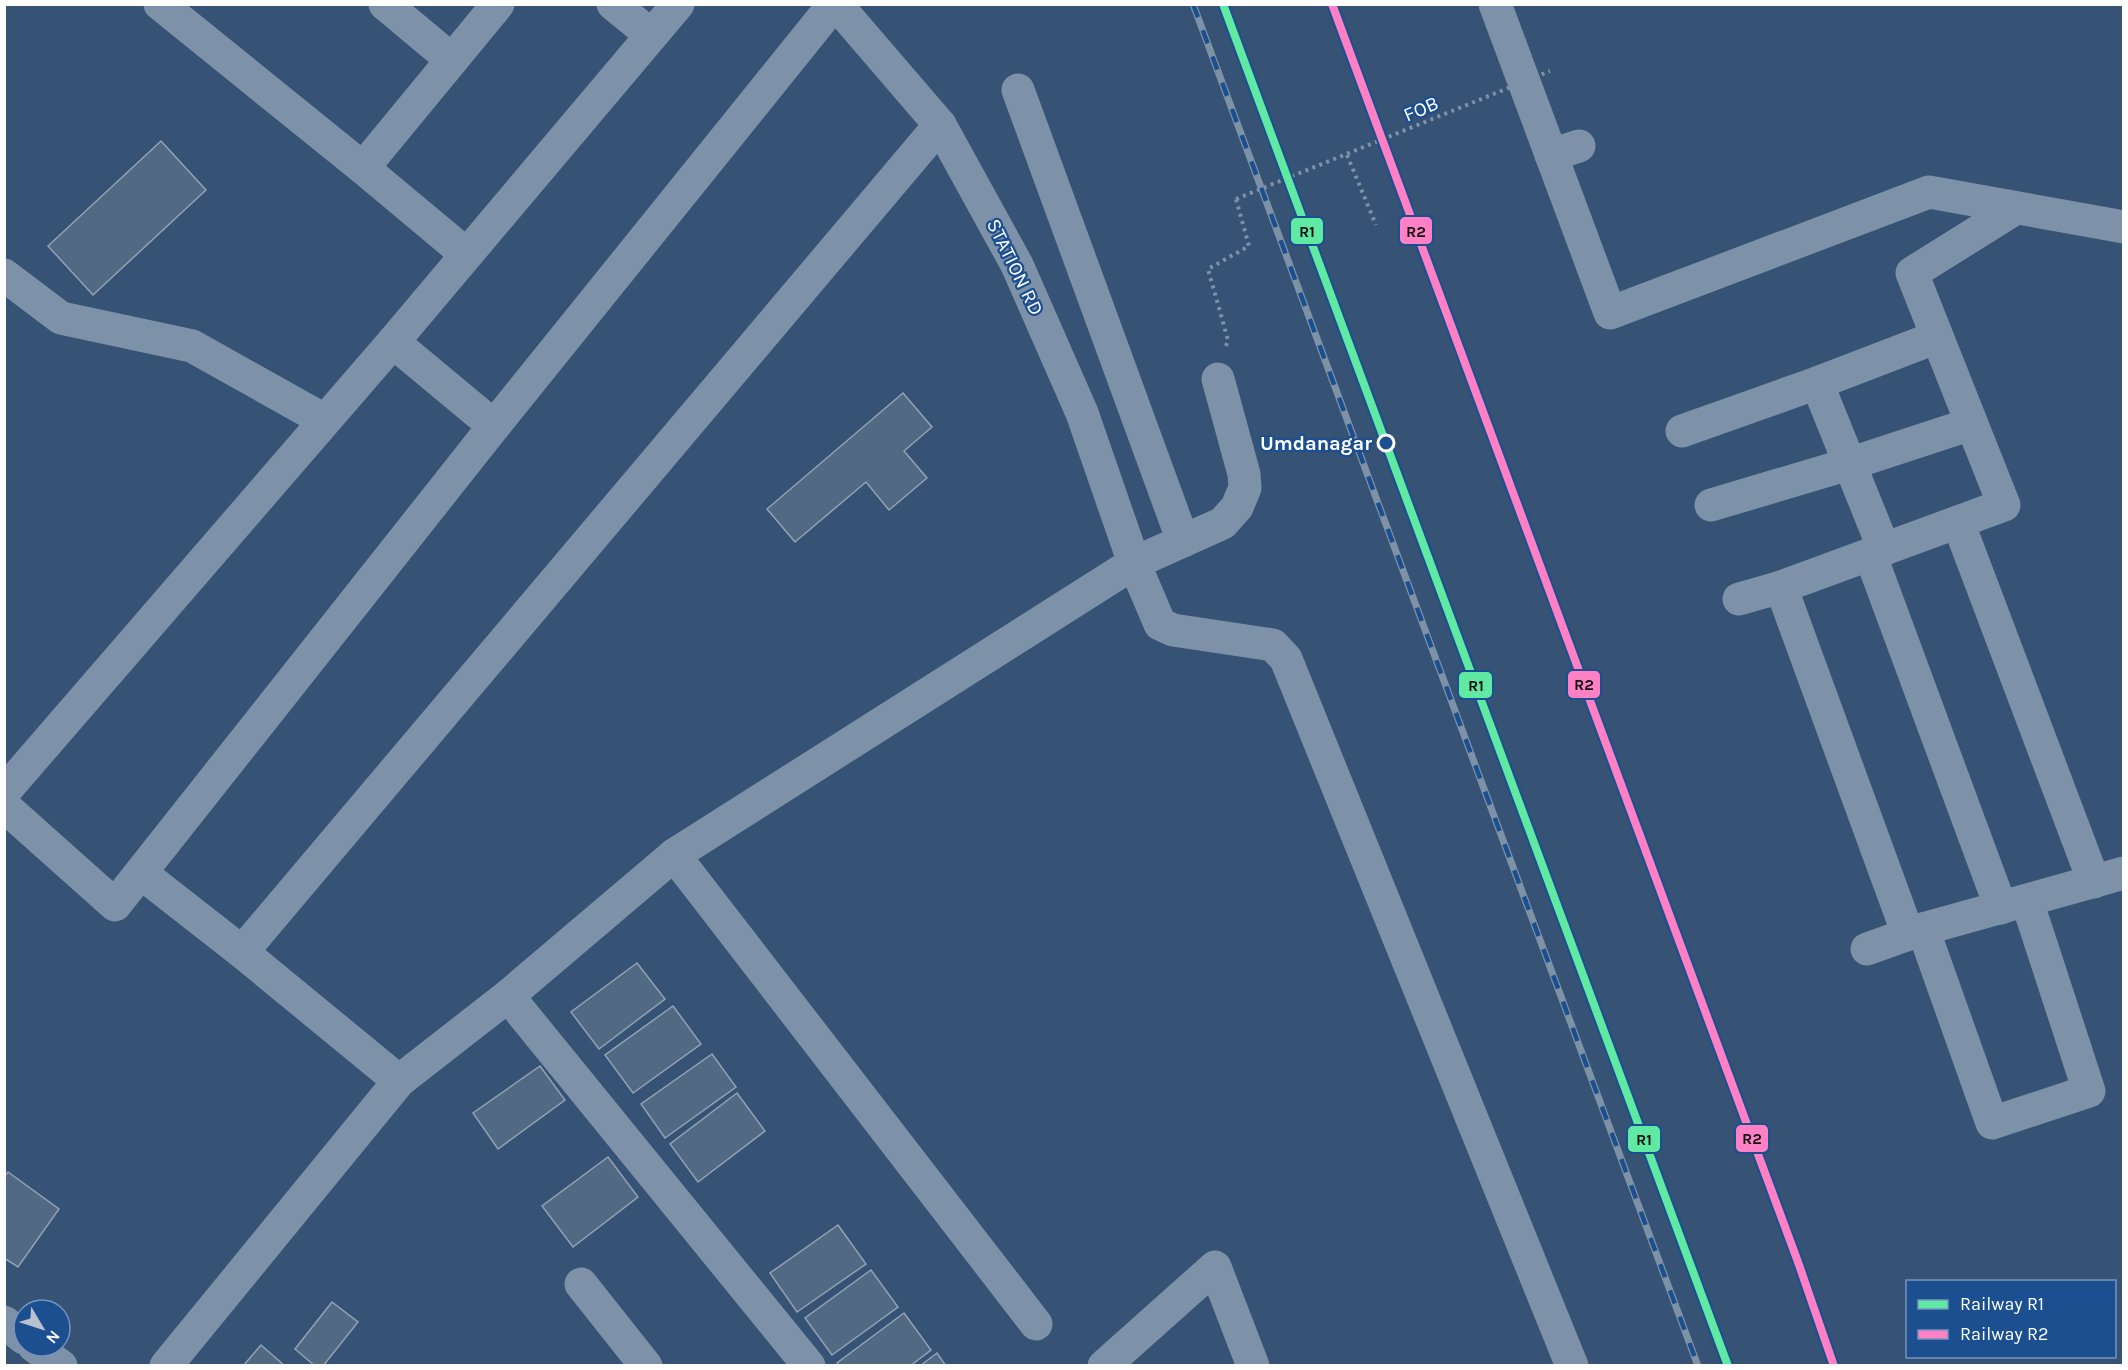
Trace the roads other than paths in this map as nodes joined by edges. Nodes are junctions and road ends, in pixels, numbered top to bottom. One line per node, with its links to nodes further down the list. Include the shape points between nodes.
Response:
1 (385, 4): 9 (street)
2 (498, 4): 9 (street)
3 (612, 4): 8 (street)
4 (678, 4): 8 (street)
5 (835, 4): 11 (street, STATION RD); 23 (street)
6 (1495, 4): 13 (street, via 1565,150 1610,313 1929,192)
7 (168, 7): 12 (street)
8 (651, 35): 15 (street)
9 (452, 60): 12 (street)
10 (1018, 90): 28 (street)
11 (940, 125): 30 (street, STATION RD, via 1017,265 1082,413); 41 (street)
12 (363, 168): 15 (street)
13 (2016, 208): 14 (street); 17 (street, via 1912,273)
14 (2124, 227)
15 (466, 254): 18 (street)
16 (4, 275): 21 (street, via 61,318 192,346)
17 (1936, 337): 20 (street); 22 (street)
18 (393, 342): 21 (street); 23 (street)
19 (1218, 379): 28 (street, via 1245,488 1237,507 1223,523)
20 (1816, 383): 24 (street); 25 (street)
21 (324, 420): 33 (street)
22 (1971, 423): 25 (street); 27 (street, via 2004,506)
23 (494, 426): 36 (street)
24 (1682, 431)
25 (1849, 464): 26 (street); 29 (street)
26 (1711, 506)
27 (1958, 522): 29 (street); 37 (street)
28 (1183, 541): 30 (street)
29 (1877, 552): 31 (street); 38 (street)
30 (1134, 563): 35 (street); 51 (street, STATION RD, via 1160,624 1173,630 1273,645 1286,659)
31 (1781, 587): 32 (street); 39 (street)
32 (1739, 599)
33 (4, 792)
34 (4, 806): 36 (street, via 115,905)
35 (674, 855): 42 (street); 45 (street)
36 (141, 873): 41 (street)
37 (2109, 877): 38 (street)
38 (2014, 904): 39 (street); 39 (street, via 2089,1091 1992,1123)
39 (1916, 931): 40 (street)
40 (1867, 949)
41 (242, 951): 43 (street)
42 (508, 996): 43 (street); 48 (street)
43 (399, 1081): 46 (street)
44 (581, 1284): 47 (street)
45 (1036, 1324)
46 (165, 1365)
47 (646, 1365)
48 (808, 1365)
49 (1104, 1365): 50 (street, via 1215,1267)
50 (1253, 1365)
51 (1572, 1365)

